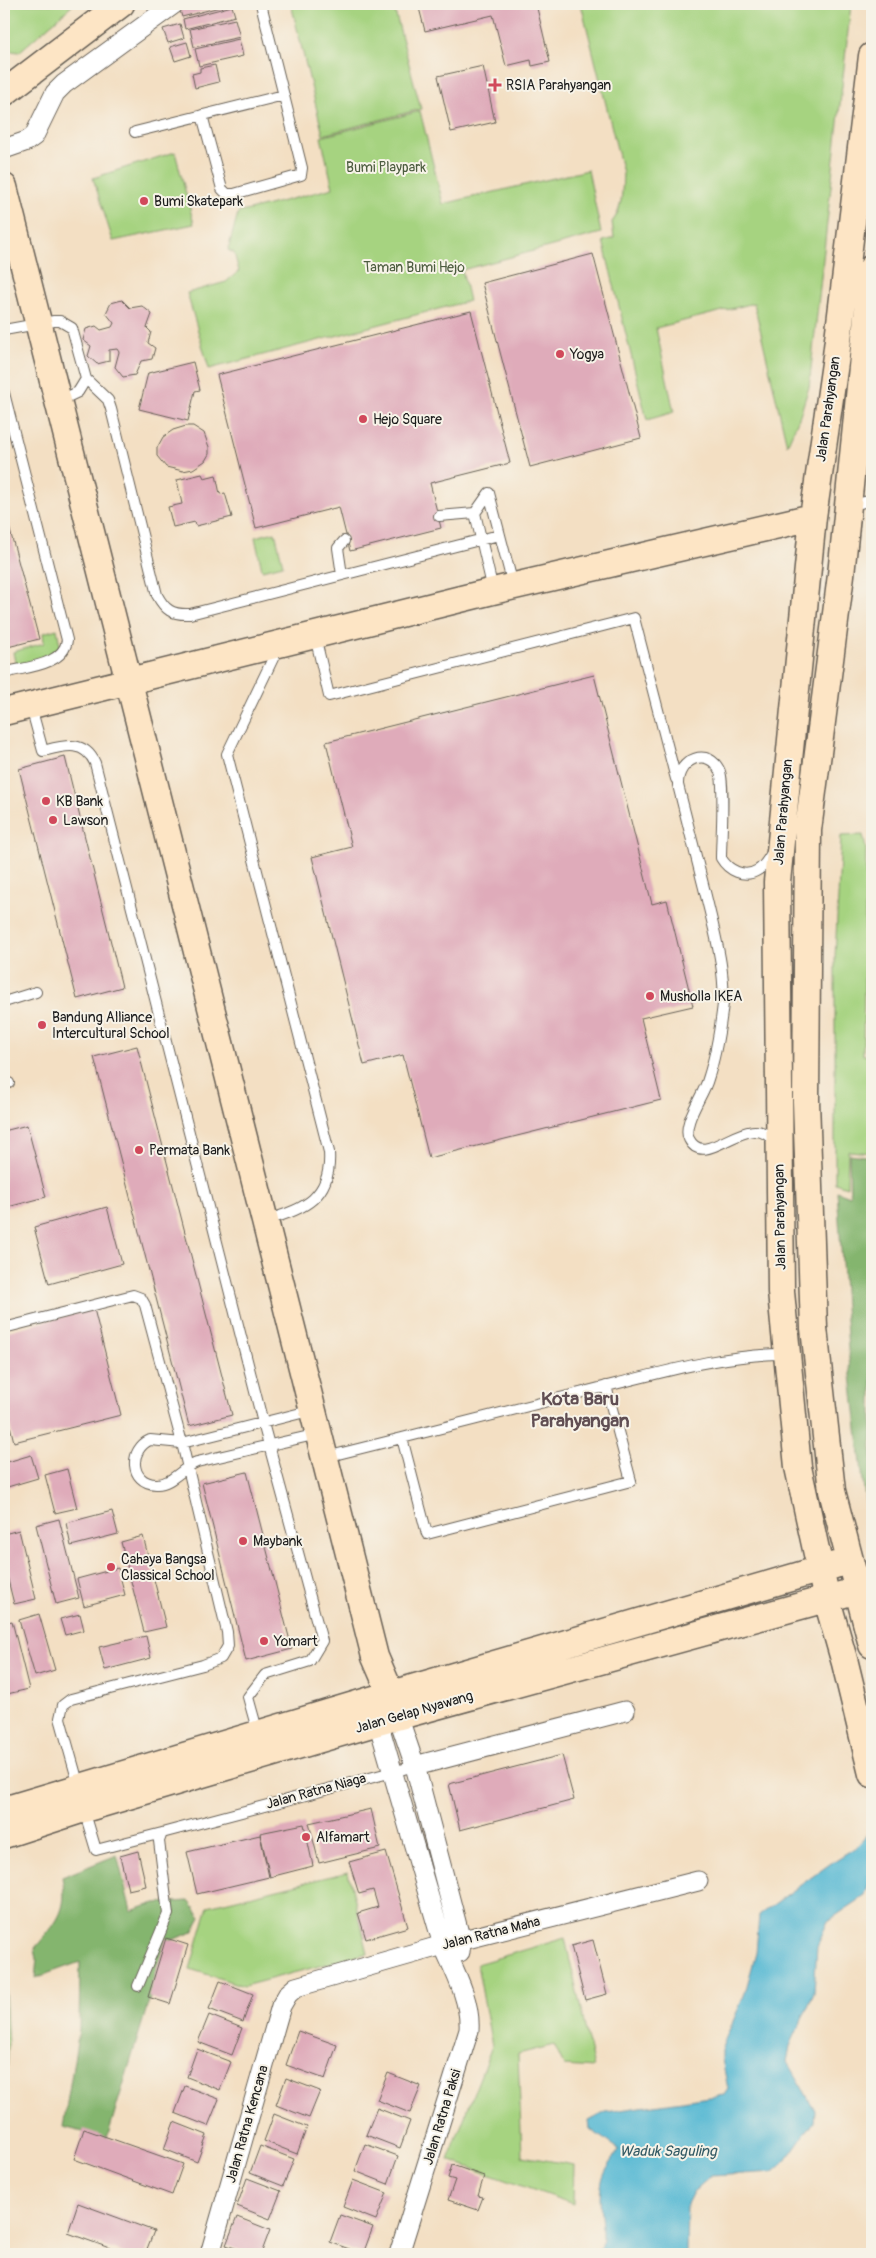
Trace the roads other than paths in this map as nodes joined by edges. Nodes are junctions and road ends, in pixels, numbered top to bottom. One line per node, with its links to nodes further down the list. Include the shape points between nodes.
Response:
1 (121, 4): 5 (street)
2 (174, 4): 9 (street, via 64,84 55,93 34,136)
3 (261, 4): 6 (lane)
4 (872, 56): 21 (street, Jalan Parahyangan)
5 (4, 93)
6 (284, 95): 7 (lane); 7 (lane, via 301,175 234,194 227,194 222,189)
7 (202, 115): 8 (lane)
8 (136, 132)
9 (4, 149)
10 (4, 187): 11 (street)
11 (7, 215): 13 (street)
12 (872, 268): 18 (street, Jalan Parahyangan)
13 (38, 323): 14 (lane); 15 (lane, via 60,320 72,328); 17 (street)
14 (4, 330)
15 (86, 380): 17 (lane, via 78,392); 25 (lane, via 108,400 157,595 164,608 178,614 190,614)
16 (4, 393): 29 (lane, via 67,640 63,652 53,660)
17 (57, 401): 30 (street)
18 (860, 503): 35 (street, Jalan Parahyangan)
19 (475, 512): 20 (lane); 22 (lane, via 489,493); 23 (lane)
20 (440, 516)
21 (813, 517): 26 (street); 34 (street, Jalan Parahyangan)
22 (499, 535): 23 (lane); 26 (lane)
23 (481, 540): 25 (lane); 26 (lane)
24 (344, 541): 25 (lane, via 338,548)
25 (342, 575)
26 (503, 588): 27 (street)
27 (314, 634): 28 (street); 33 (lane, via 329,696 634,618)
28 (281, 643): 30 (street); 39 (lane, via 227,754 330,1162 325,1182 314,1199 296,1211)
29 (4, 672)
30 (128, 680): 31 (street); 39 (street)
31 (30, 706): 32 (street); 43 (lane, via 42,751 74,745 88,752 95,763)
32 (4, 712)
33 (678, 785): 34 (lane, via 679,771 689,761 703,758 716,766 721,780 721,858 733,871 752,873 759,870 773,851); 38 (lane, via 720,952 723,1009 708,1081 689,1120 687,1133 693,1144 705,1150 737,1134 762,1132 770,1136)
34 (781, 826): 35 (street); 38 (street, Jalan Parahyangan, via 776,882)
35 (808, 830): 49 (street, Jalan Parahyangan, via 806,1101 814,1328 832,1491)
36 (36, 992): 37 (lane)
37 (4, 1002)
38 (779, 1149): 41 (street, Jalan Parahyangan, via 781,1292)
39 (266, 1220): 44 (street)
40 (4, 1328): 46 (lane, via 133,1295 140,1298 145,1305)
41 (787, 1354): 42 (lane, via 727,1358); 50 (street, Jalan Parahyangan, via 798,1466)
42 (606, 1386): 45 (lane); 45 (lane, via 631,1481 427,1534)
43 (263, 1423): 44 (lane); 46 (lane); 47 (lane)
44 (320, 1433): 45 (lane); 47 (lane); 54 (street, via 375,1657)
45 (402, 1438)
46 (182, 1443): 48 (lane); 48 (lane, via 159,1439 144,1442 136,1453 134,1467 142,1478 155,1484 170,1480)
47 (269, 1447): 48 (lane); 56 (lane, via 322,1641 310,1661 265,1675 248,1698)
48 (187, 1466): 60 (lane, via 228,1646 221,1658 203,1665 71,1699 62,1705 60,1718)
49 (849, 1561): 50 (street); 51 (street, Jalan Parahyangan)
50 (820, 1570): 52 (street, Jalan Parahyangan); 54 (street, Jalan Gelap Nyawang)
51 (857, 1590): 52 (street); 53 (street, Jalan Parahyangan)
52 (827, 1600): 54 (street, Jalan Gelap Nyawang); 59 (street, Jalan Parahyangan)
53 (872, 1645)
54 (384, 1708): 56 (street, Jalan Gelap Nyawang); 57 (street); 58 (street, Jalan Ratna Paksi); 60 (street, Jalan Gelap Nyawang)
55 (625, 1711): 57 (street, Jalan Ratna Niaga)
56 (258, 1734): 60 (street, Jalan Gelap Nyawang)
57 (414, 1766): 58 (lane, Jalan Ratna Niaga); 65 (street)
58 (393, 1771): 62 (lane, Jalan Ratna Niaga); 66 (street, Jalan Ratna Paksi)
59 (872, 1774)
60 (82, 1797): 61 (street, Jalan Gelap Nyawang); 62 (lane, Jalan Ratna Niaga, via 96,1850); 63 (street, Jalan Gelap Nyawang)
61 (4, 1810)
62 (162, 1833): 68 (lane, via 159,1841 168,1914)
63 (4, 1835)
64 (698, 1881): 65 (street, Jalan Ratna Maha)
65 (462, 1941): 66 (street, Jalan Ratna Maha); 67 (street)
66 (443, 1945): 67 (street, Jalan Ratna Paksi); 69 (street, Jalan Ratna Maha, via 310,1982)
67 (458, 1978): 71 (street, Jalan Ratna Paksi, via 470,2018 468,2030)
68 (138, 1986)
69 (288, 1994): 70 (street, Jalan Ratna Kencana, via 281,2006)
70 (210, 2254)
71 (399, 2254)

